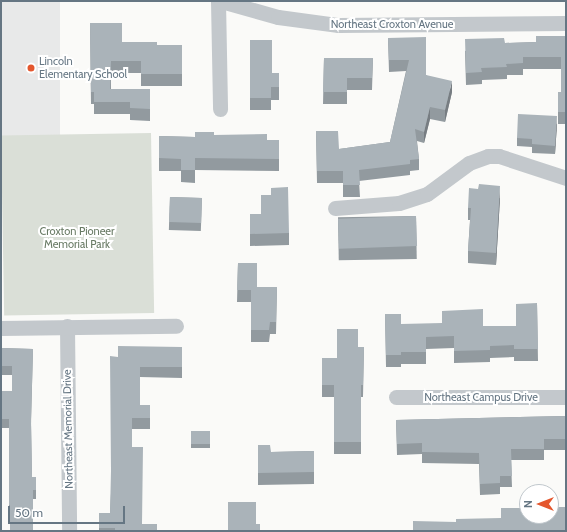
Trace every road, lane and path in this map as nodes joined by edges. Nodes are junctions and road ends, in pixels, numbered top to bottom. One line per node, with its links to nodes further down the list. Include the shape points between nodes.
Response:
1 (218, 1): 4 (street)
2 (222, 1): 3 (street, Northeast Croxton Avenue, via 278,17 338,25)
3 (566, 24)
4 (220, 110)
5 (566, 178): 6 (street, via 499,156 488,156 469,163 427,194 399,204)
6 (335, 208)
7 (67, 326): 8 (street); 9 (street); 12 (street, Northeast Memorial Drive)
8 (176, 326)
9 (1, 328)
10 (396, 397): 11 (street, Northeast Campus Drive)
11 (566, 397)
12 (69, 531)

